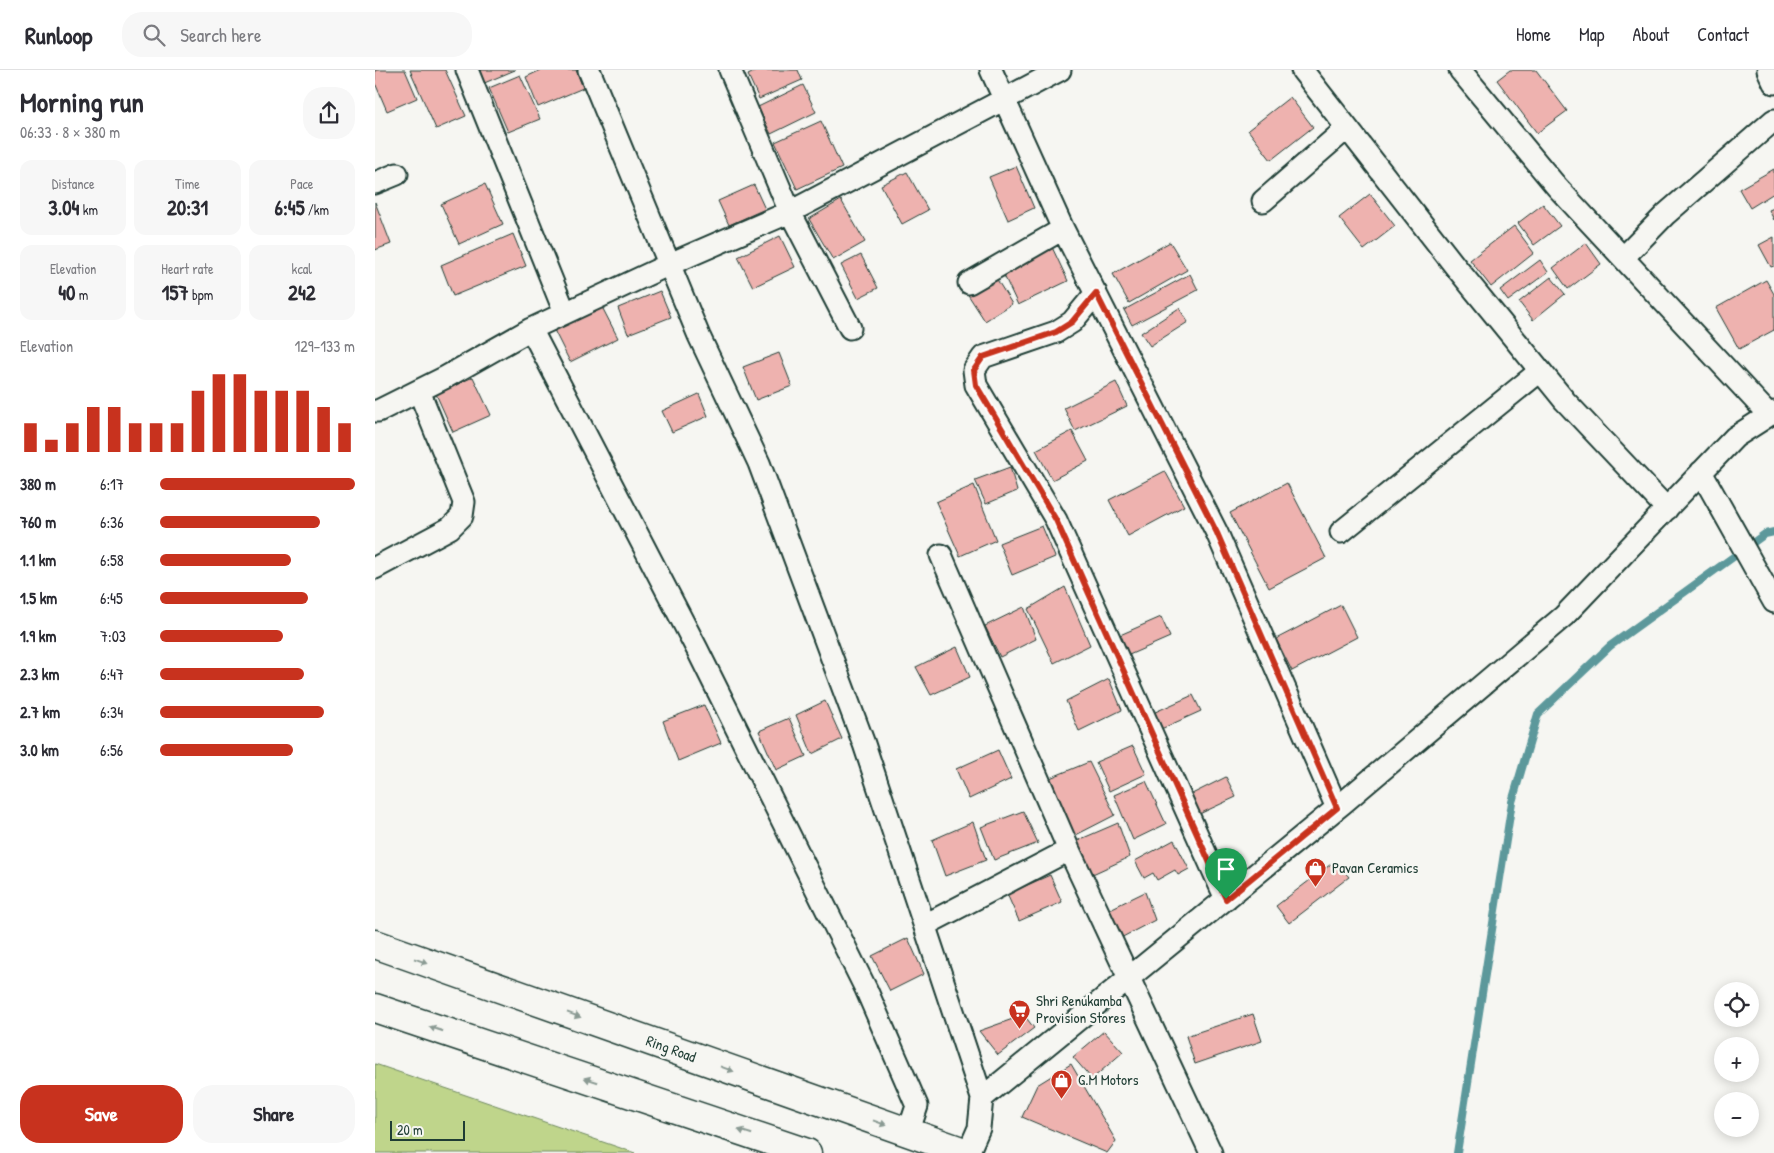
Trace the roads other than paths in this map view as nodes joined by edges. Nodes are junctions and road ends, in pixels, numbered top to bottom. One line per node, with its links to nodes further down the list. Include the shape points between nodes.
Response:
1 (467, 70): 22 (street)
2 (589, 70): 19 (street)
3 (730, 70): 16 (street)
4 (991, 70): 10 (street)
5 (1061, 70): 10 (street)
6 (1302, 70): 12 (street)
7 (1460, 70): 18 (street, via 1557,187)
8 (1768, 70): 9 (street)
9 (1774, 83)
10 (1004, 101): 16 (street); 17 (street)
11 (1774, 120): 18 (street, via 1665,214)
12 (1347, 128): 15 (street); 25 (street)
13 (397, 174): 14 (street)
14 (375, 183)
15 (1263, 201)
16 (791, 212): 19 (street); 23 (street)
17 (1063, 229): 20 (street); 21 (street)
18 (1623, 258): 28 (street)
19 (670, 264): 22 (street); 38 (street, via 762,473 864,744)
20 (969, 283)
21 (1096, 293): 35 (street, via 1217,533); 37 (street, via 1072,322 1056,332 983,357 974,370 976,385 1056,520)
22 (565, 313): 24 (street)
23 (850, 328)
24 (531, 329): 26 (street); 43 (street, via 697,649 866,989 917,1106)
25 (1540, 371): 30 (street); 31 (street)
26 (419, 391): 27 (street); 33 (street, via 464,502 462,516 450,528)
27 (375, 411)
28 (1771, 414): 29 (street, via 1735,437)
29 (1701, 472): 30 (street); 34 (street)
30 (1667, 509): 35 (street, via 1564,616)
31 (1341, 532)
32 (941, 555): 36 (street)
33 (375, 568)
34 (1774, 602)
35 (1337, 808): 37 (street)
36 (1069, 850): 38 (street); 40 (street)
37 (1226, 899): 40 (street)
38 (925, 925): 42 (street)
39 (375, 944): 43 (main road, Ring Road, one-way to 43)
40 (1129, 978): 42 (street); 46 (street)
41 (375, 1008): 44 (main road, one-way to 41)
42 (982, 1098): 45 (street, via 979,1128)
43 (908, 1133): 45 (main road, Ring Road)
44 (807, 1153)
45 (968, 1153)
46 (1211, 1153)

